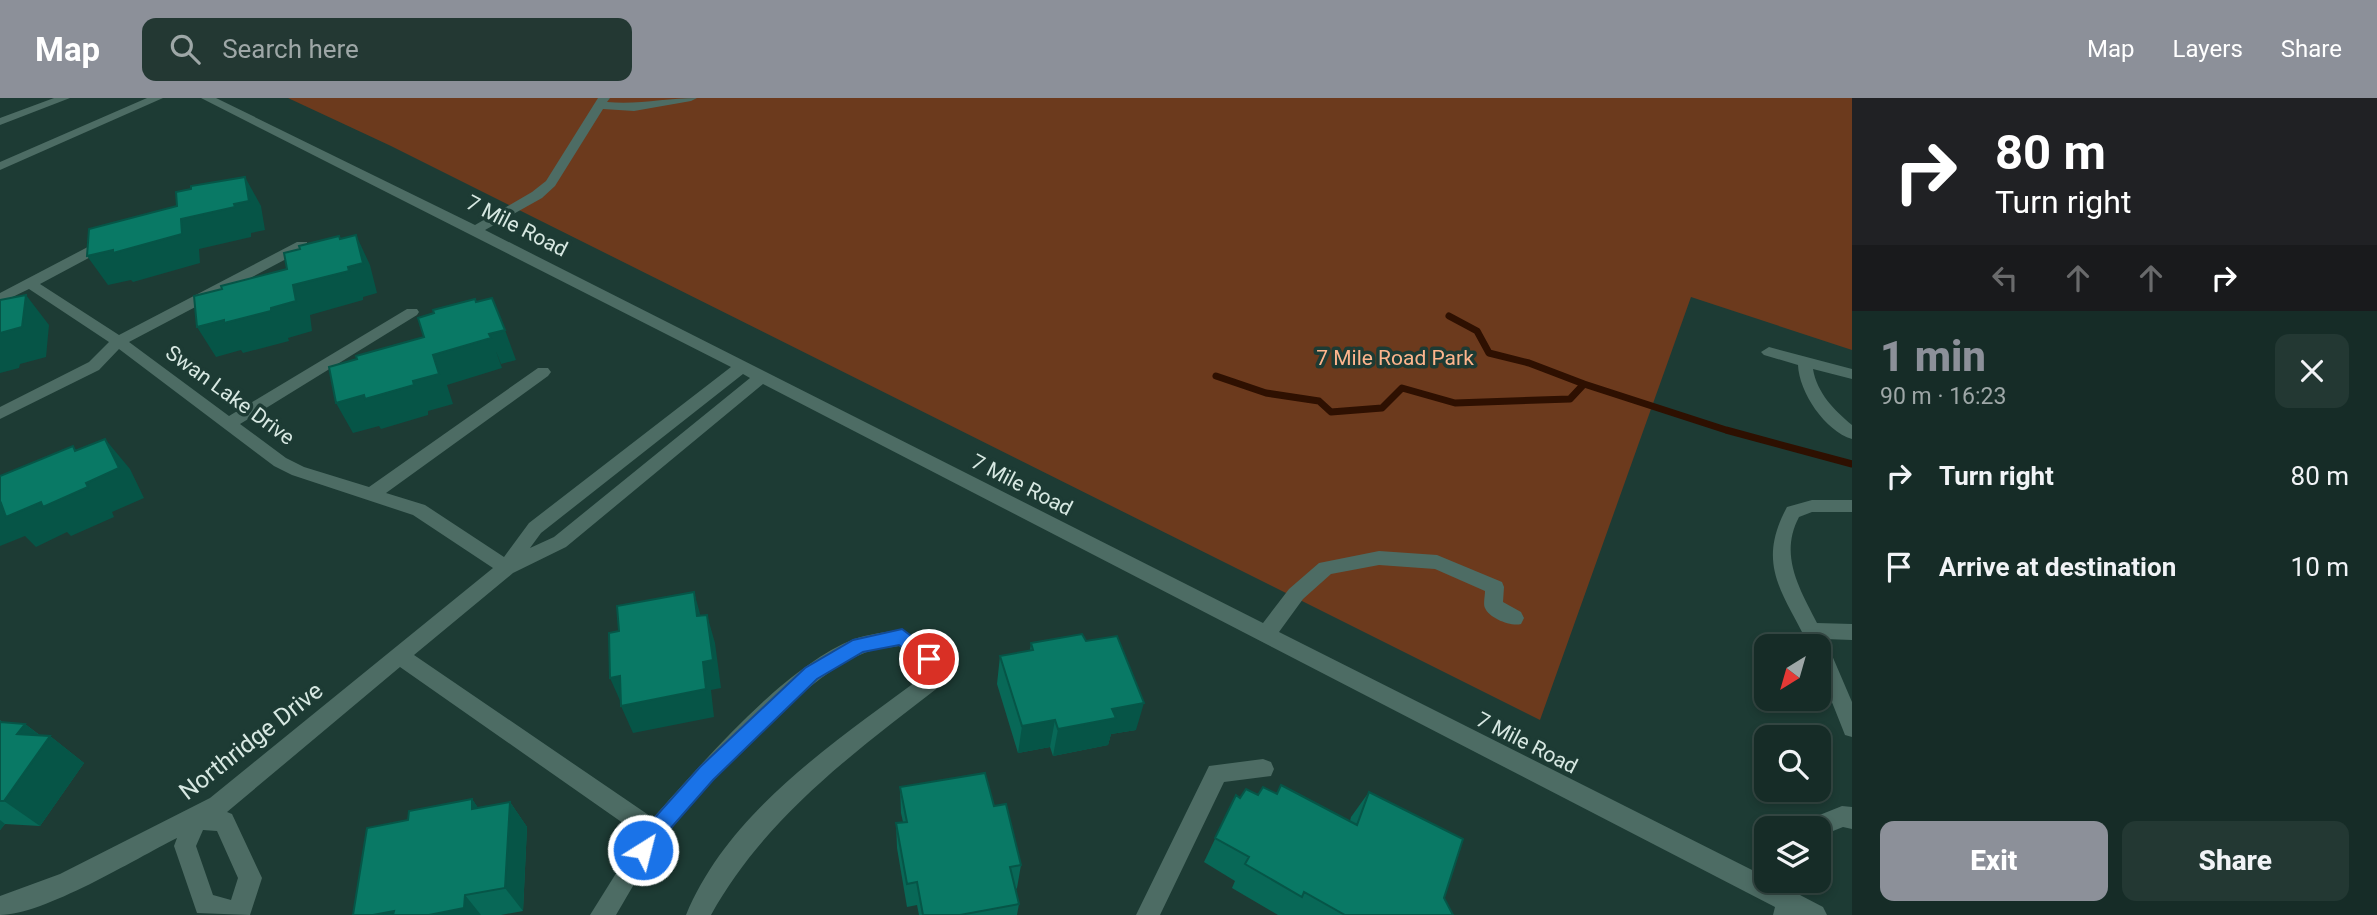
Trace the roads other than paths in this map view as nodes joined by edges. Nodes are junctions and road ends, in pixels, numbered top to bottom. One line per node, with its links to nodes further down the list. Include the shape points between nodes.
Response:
1 (64, 98): 6 (street)
2 (157, 98): 7 (street)
3 (207, 98): 8 (street, 7 Mile Road)
4 (691, 98): 5 (street, via 634,108)
5 (602, 102): 8 (street, via 551,183)
6 (0, 122)
7 (0, 166)
8 (475, 230): 17 (street, 7 Mile Road)
9 (118, 237): 11 (street)
10 (302, 245): 14 (street)
11 (31, 284): 12 (street); 14 (street, Swan Lake Drive)
12 (0, 299)
13 (412, 312): 22 (street)
14 (118, 341): 21 (street, via 94,366); 22 (street, Swan Lake Drive)
15 (1769, 352): 16 (street)
16 (1805, 362): 19 (street); 23 (street, via 1816,397)
17 (741, 367): 20 (street, 7 Mile Road); 26 (street, Northridge Drive, via 535,528)
18 (543, 372): 24 (street)
19 (1852, 374)
20 (761, 377): 26 (street, Northridge Drive, via 561,542); 30 (street, 7 Mile Road)
21 (0, 414)
22 (228, 424): 24 (street, Swan Lake Drive, via 298,471)
23 (1852, 433)
24 (371, 495): 26 (street, Swan Lake Drive, via 419,510)
25 (1852, 506): 28 (street, via 1812,506 1793,512 1780,538 1783,569 1794,601)
26 (506, 568): 31 (street, Northridge Drive)
27 (1514, 618): 30 (street, via 1493,607 1495,587 1437,562 1379,558 1326,568 1296,594)
28 (1812, 631): 29 (street); 32 (street)
29 (1852, 632)
30 (1266, 635): 38 (street, 7 Mile Road)
31 (400, 656): 35 (street, Northridge Drive); 37 (street)
32 (1852, 728)
33 (1263, 769): 43 (street, via 1217,773)
34 (1852, 818): 36 (street)
35 (197, 819): 39 (street, Northridge Drive, via 66,883); 40 (street, via 184,846 205,905); 40 (street, via 224,821 250,878)
36 (1831, 821)
37 (655, 832): 41 (street); 42 (street, via 706,773 811,674 859,646 902,637 929,659 937,677 826,761 758,827 711,889)
38 (1788, 899): 44 (street, 7 Mile Road)
39 (0, 908)
40 (238, 914)
41 (603, 915)
42 (698, 915)
43 (1148, 915)
44 (1815, 915)

